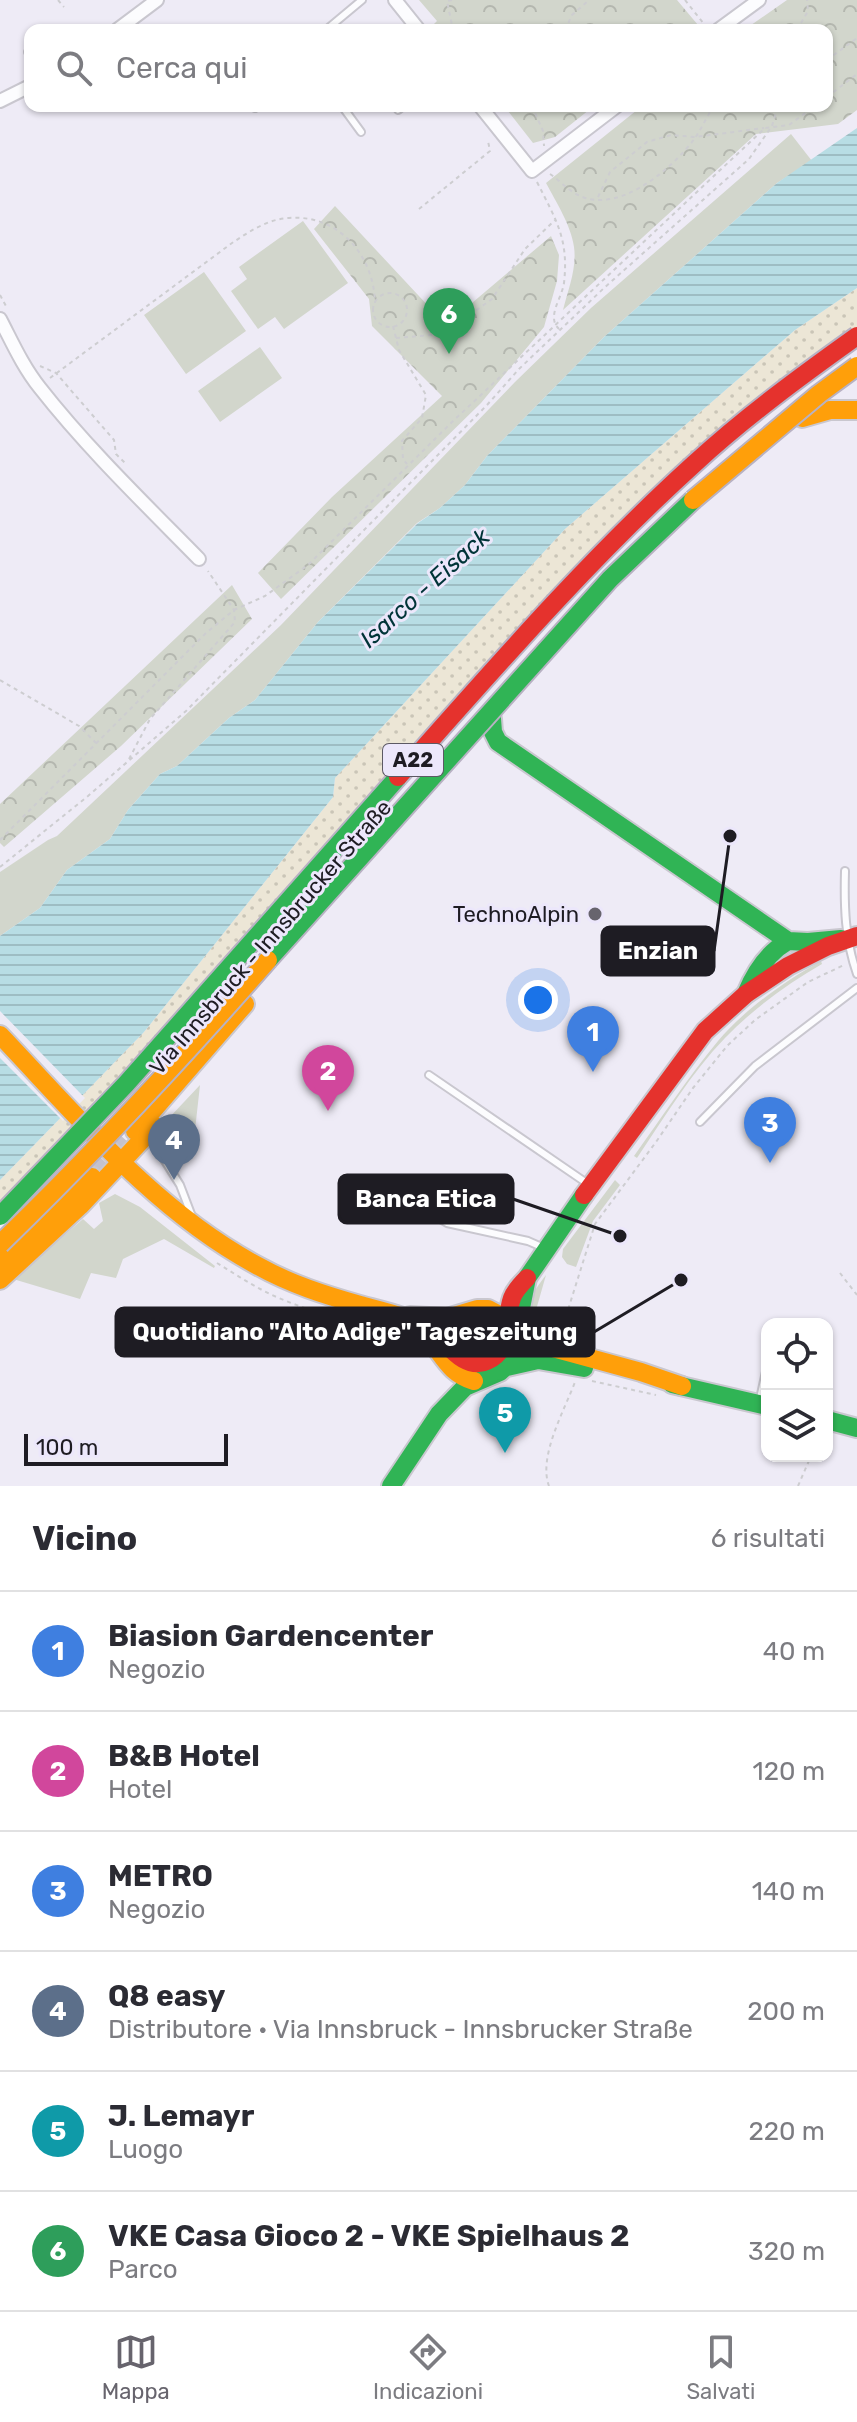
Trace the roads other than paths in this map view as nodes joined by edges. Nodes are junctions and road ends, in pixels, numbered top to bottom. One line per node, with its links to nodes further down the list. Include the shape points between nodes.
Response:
1 (157, 0): 5 (street)
2 (362, 0): 6 (lane)
3 (395, 0): 7 (street)
4 (759, 0): 8 (street)
5 (125, 24)
6 (333, 24)
7 (414, 24)
8 (726, 24)
9 (24, 89): 10 (street)
10 (0, 101)
11 (346, 112): 14 (lane)
12 (485, 112): 13 (street, via 532,171)
13 (609, 112)
14 (361, 132)
15 (3, 313): 21 (street, via 22,362 39,387)
16 (857, 336): 37 (main road, A22, bridge, via 696,462 592,564 133,1077)
17 (857, 366): 39 (main road, A22, bridge, via 713,481 610,579 151,1092)
18 (857, 379): 20 (main road, Via Innsbruck - Innsbrucker Straße)
19 (857, 410): 20 (main road)
20 (802, 418): 22 (main road, Via Innsbruck - Innsbrucker Straße, via 636,561)
21 (199, 559)
22 (492, 719): 25 (main road, via 498,742); 32 (main road, Via Innsbruck - Innsbrucker Straße, via 244,1005 241,1022)
23 (845, 871): 24 (lane, via 844,911)
24 (852, 938): 25 (main road); 26 (lane); 28 (main road, via 811,953)
25 (788, 941): 28 (main road, via 774,950)
26 (857, 974)
27 (857, 988): 31 (lane, via 755,1066)
28 (746, 994): 35 (main road, via 705,1031)
29 (0, 1035): 33 (main road)
30 (429, 1075): 35 (lane)
31 (700, 1122)
32 (142, 1133): 33 (main road, Via Innsbruck - Innsbrucker Straße); 38 (lane, via 180,1185)
33 (123, 1163): 38 (main road); 42 (main road, Via Innsbruck - Innsbrucker Straße)
34 (92, 1177): 41 (main road)
35 (591, 1186): 40 (main road)
36 (420, 1207): 40 (lane, via 447,1223)
37 (0, 1216)
38 (196, 1226): 43 (main road, via 244,1259 294,1283)
39 (0, 1244)
40 (547, 1249): 44 (main road, via 527,1278)
41 (0, 1261)
42 (0, 1280)
43 (403, 1316): 44 (main road, via 447,1318 488,1309); 44 (main road, via 431,1330 461,1359 476,1363 491,1360); 46 (main road, via 435,1345 450,1371)
44 (518, 1325): 45 (main road, via 519,1352); 47 (main road, via 640,1365); 47 (main road, via 531,1342)
45 (507, 1367): 46 (main road); 47 (main road, via 538,1360)
46 (474, 1381): 51 (main road, via 439,1414)
47 (682, 1386): 48 (main road)
48 (761, 1405)
49 (833, 1422): 50 (main road)
50 (857, 1428)
51 (391, 1486)

